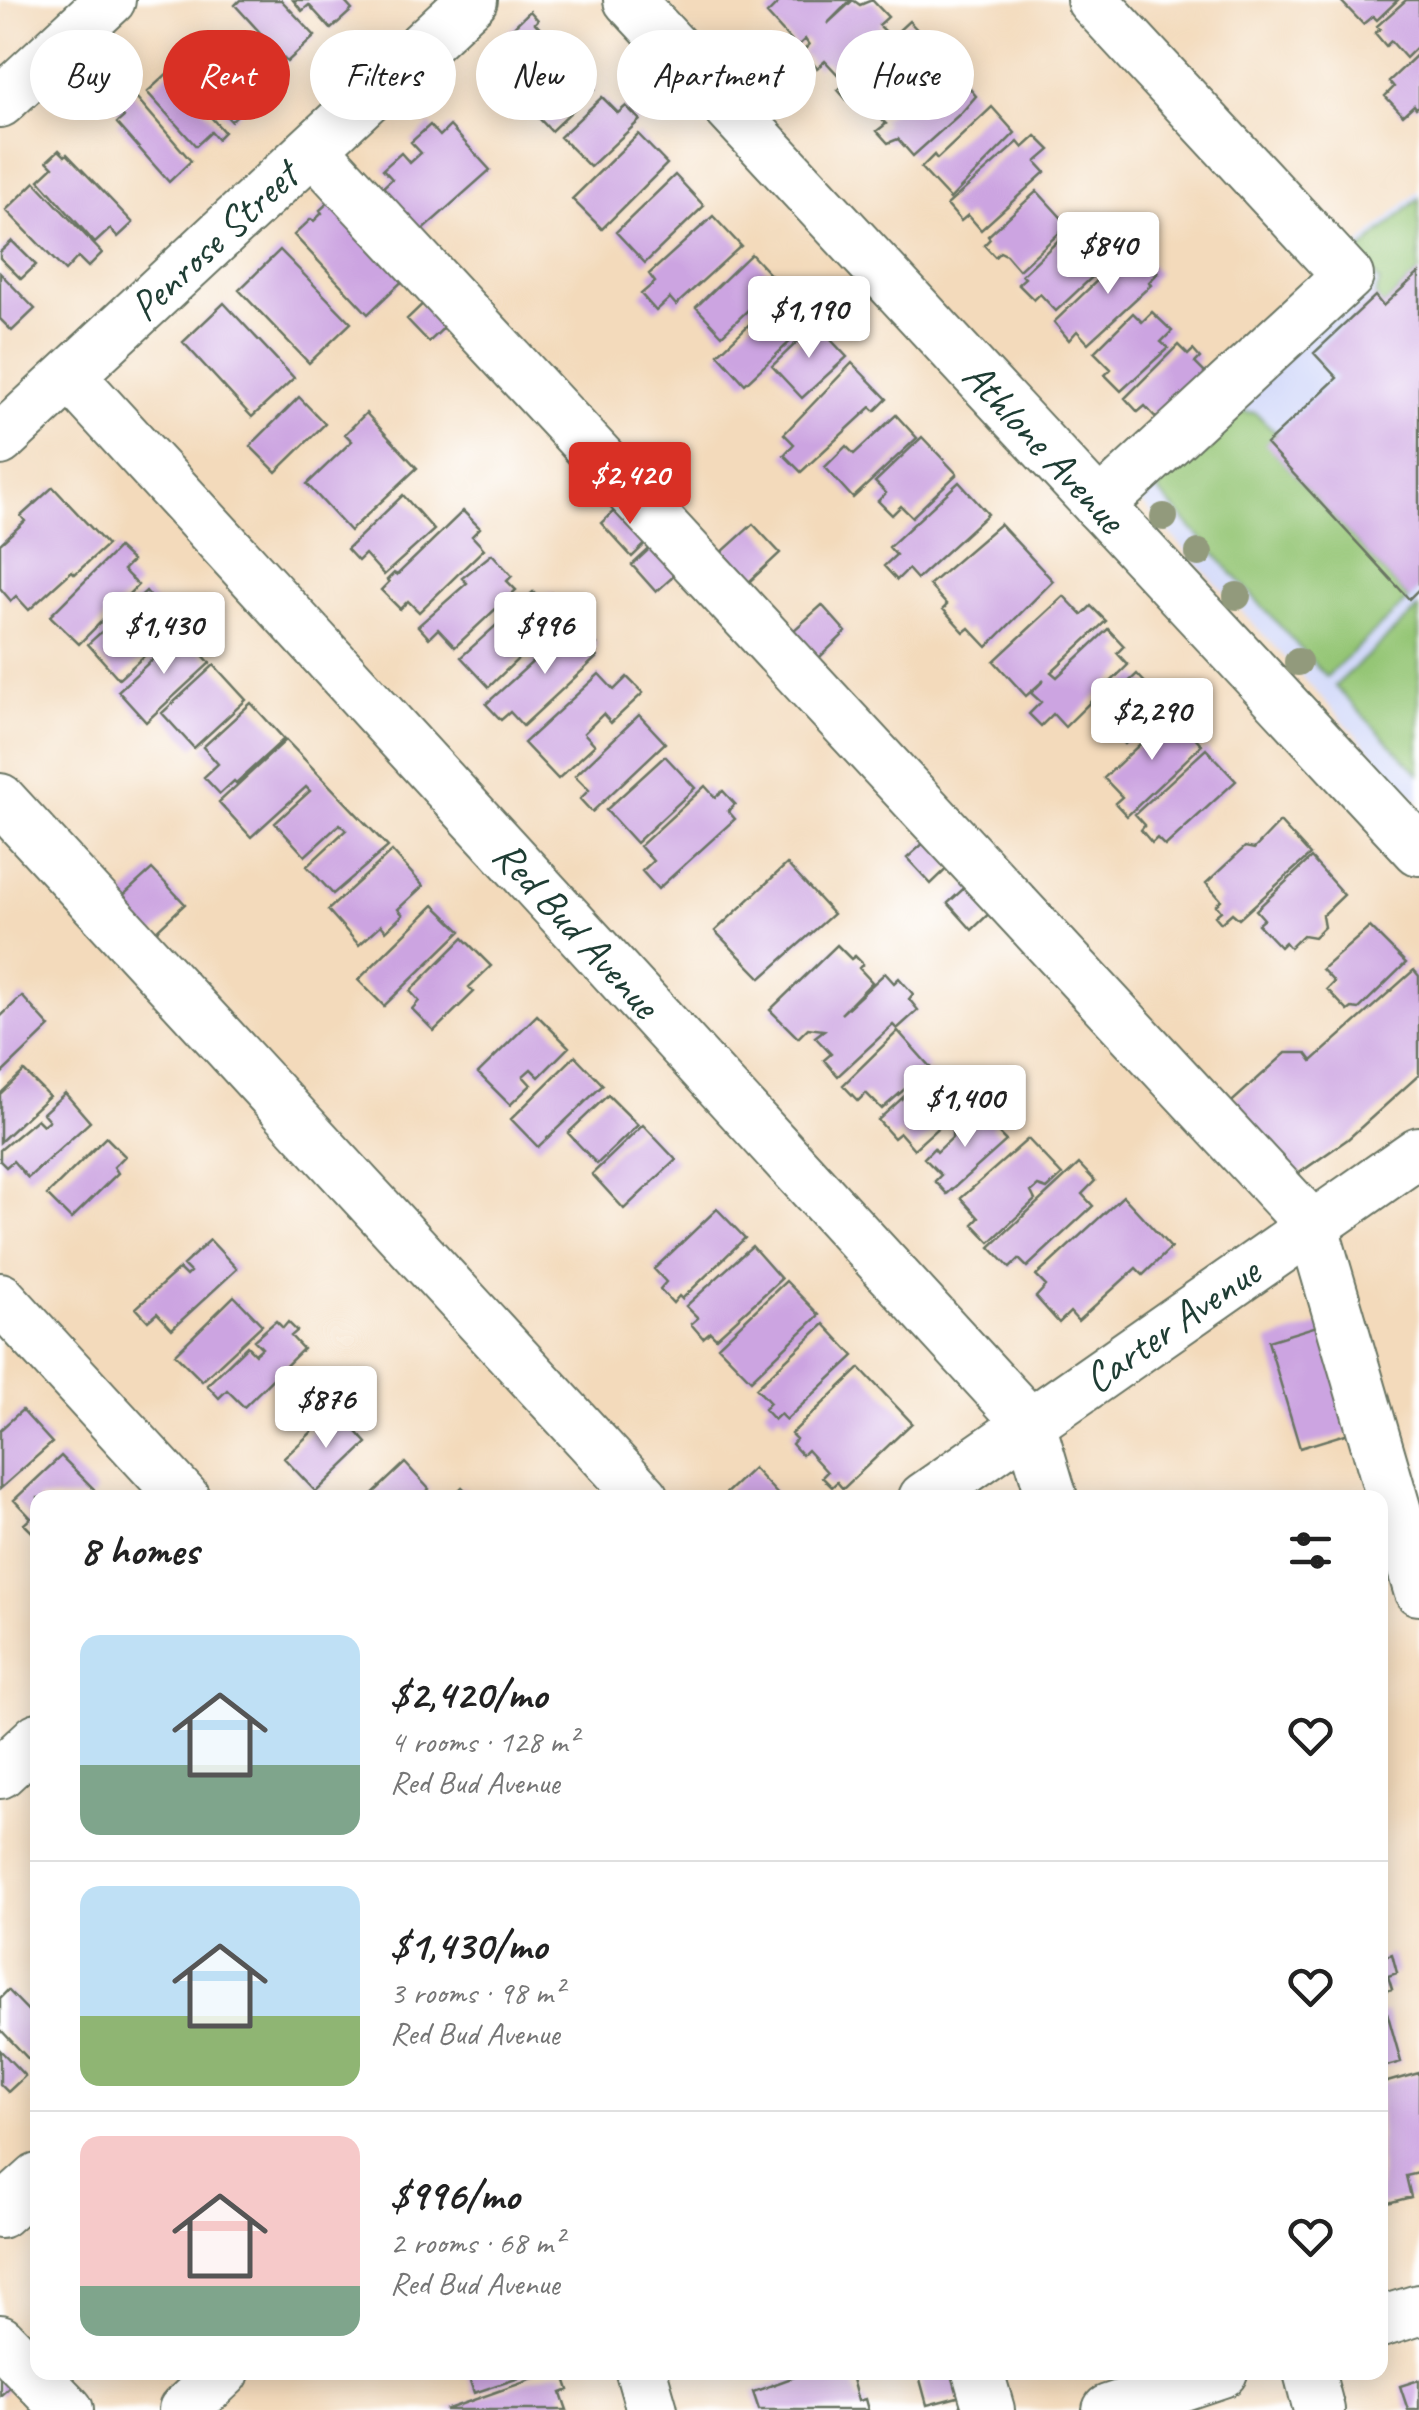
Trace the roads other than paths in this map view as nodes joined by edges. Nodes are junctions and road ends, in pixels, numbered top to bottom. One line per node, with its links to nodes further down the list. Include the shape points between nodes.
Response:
1 (110, 0): 5 (street)
2 (472, 0): 6 (street, Penrose Street)
3 (629, 0): 9 (street, Athlone Avenue)
4 (1092, 0): 9 (street, via 1348,276)
5 (0, 102)
6 (312, 149): 7 (street, Penrose Street); 13 (street)
7 (70, 376): 8 (street, Penrose Street); 15 (street, Red Bud Avenue)
8 (0, 440)
9 (1099, 506): 11 (street, Athlone Avenue)
10 (0, 799): 17 (street)
11 (1419, 850)
12 (1419, 1152): 13 (street, Carter Avenue)
13 (1313, 1226): 15 (street, Carter Avenue); 20 (street)
14 (1, 1302): 16 (street)
15 (1030, 1424): 18 (street, Carter Avenue); 19 (street, Red Bud Avenue)
16 (177, 1490)
17 (637, 1490)
18 (935, 1490)
19 (1050, 1490)
20 (1419, 1590)
21 (30, 1745): 22 (street)
22 (0, 1773)
23 (30, 2186): 24 (street)
24 (0, 2213)
25 (1419, 2310): 26 (street)
26 (1388, 2320)
27 (0, 2340): 28 (street)
28 (30, 2371)
29 (39, 2380): 35 (street)
30 (216, 2380): 36 (street)
31 (643, 2380): 37 (street)
32 (980, 2380): 38 (street)
33 (1198, 2380): 39 (street)
34 (1311, 2380): 40 (street)
35 (68, 2410)
36 (184, 2410)
37 (652, 2410)
38 (989, 2410)
39 (1108, 2410)
40 (1320, 2410)

